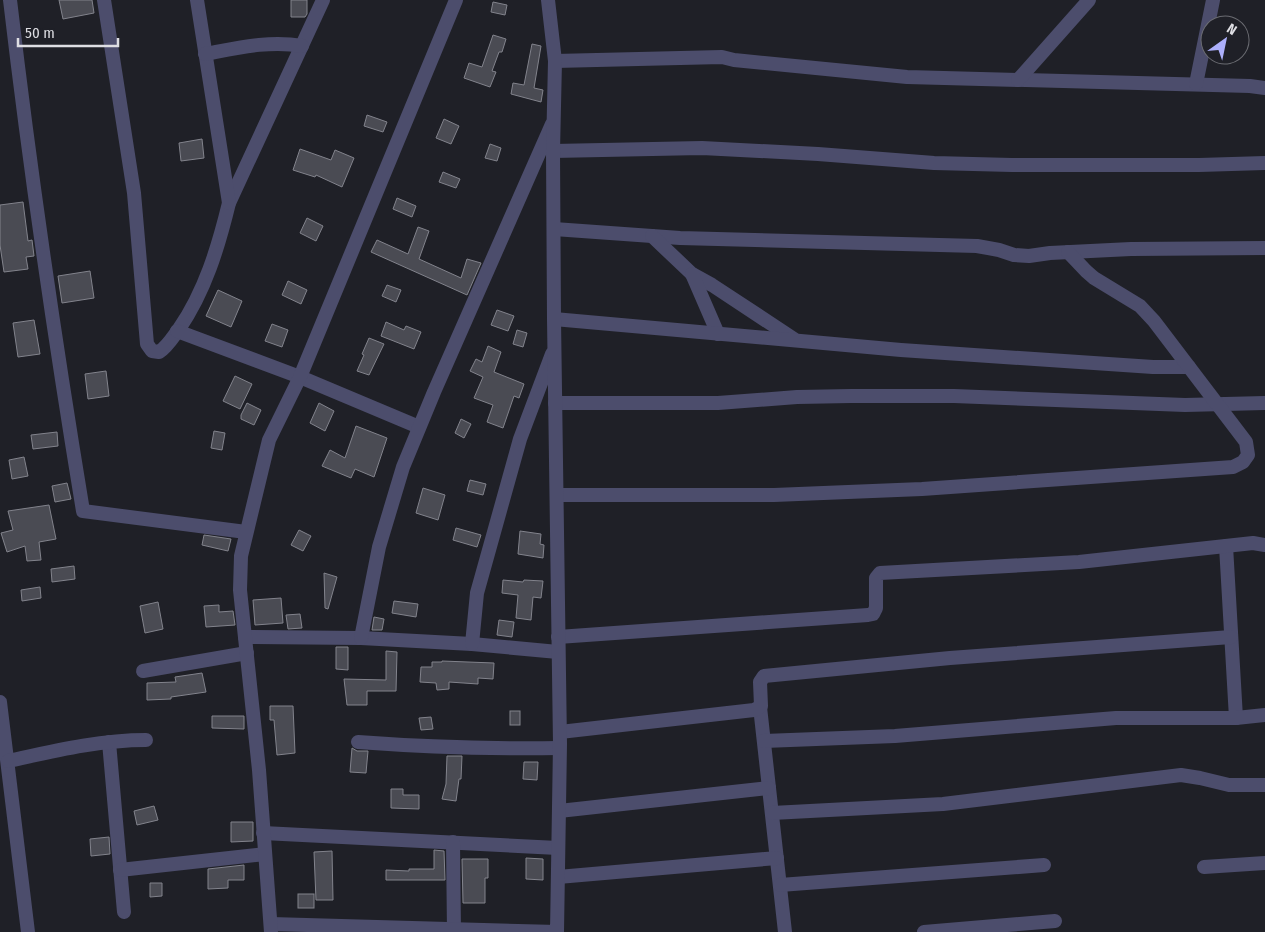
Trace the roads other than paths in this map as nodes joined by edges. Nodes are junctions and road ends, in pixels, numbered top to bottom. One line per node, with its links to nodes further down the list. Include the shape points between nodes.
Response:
1 (10, 0): 36 (street, via 27,147 83,511)
2 (104, 0): 25 (street, via 134,193 147,344 152,351 159,352)
3 (197, 0): 10 (street)
4 (323, 0): 9 (street)
5 (456, 0): 30 (street)
6 (548, 0): 11 (street)
7 (1089, 0): 12 (street)
8 (1213, 0): 13 (street)
9 (302, 46): 10 (street, via 275,43); 18 (street)
10 (205, 54): 18 (street)
11 (555, 61): 12 (street, via 722,57 907,77); 15 (street)
12 (1018, 80): 13 (street)
13 (1196, 84): 14 (street)
14 (1265, 88)
15 (555, 116): 16 (street); 34 (street)
16 (553, 151): 17 (street, via 702,148 1012,165); 19 (street)
17 (1265, 163)
18 (229, 204): 25 (street, via 222,234 200,293)
19 (554, 229): 20 (street); 24 (street)
20 (652, 236): 22 (street, via 977,246 1022,255); 23 (street)
21 (1265, 248): 22 (street)
22 (1068, 252): 29 (street, via 1086,272 1140,306)
23 (692, 274): 26 (street); 27 (street)
24 (554, 319): 26 (street); 28 (street)
25 (177, 331): 30 (street)
26 (718, 334): 27 (street)
27 (797, 341): 29 (street)
28 (555, 346): 31 (street); 43 (street, via 520,439 477,593)
29 (1189, 367): 33 (street)
30 (300, 377): 34 (street); 36 (street, via 269,440)
31 (555, 403): 33 (street, via 718,403 797,397 926,396); 35 (street)
32 (1265, 403): 33 (street)
33 (1218, 405): 35 (street, via 1246,442 1248,455 1233,467 922,489 774,495)
34 (419, 427): 42 (street, via 403,467 379,547)
35 (556, 495): 40 (street)
36 (246, 532): 39 (street, via 240,590)
37 (1265, 545): 38 (street, via 1254,542)
38 (1226, 546): 40 (street, via 1079,562 880,573 876,578 876,608 873,614 868,615); 41 (street)
39 (245, 637): 42 (street); 45 (street)
40 (558, 637): 44 (street)
41 (1231, 637): 48 (street, via 979,655 764,676 760,682); 50 (street)
42 (361, 638): 43 (street)
43 (472, 644): 44 (street)
44 (558, 652): 51 (street)
45 (247, 653): 46 (street); 62 (street)
46 (143, 671)
47 (0, 702): 57 (street)
48 (760, 707): 51 (street); 53 (street)
49 (1265, 715): 50 (street)
50 (1236, 718): 53 (street, via 1116,718 895,736)
51 (560, 732): 56 (street)
52 (146, 740): 54 (street)
53 (764, 741): 59 (street)
54 (109, 742): 57 (street); 70 (street)
55 (358, 742): 56 (street)
56 (558, 748): 60 (street)
57 (8, 761): 78 (street)
58 (1265, 786): 61 (street, via 1229,785 1181,775 943,804)
59 (769, 788): 60 (street); 61 (street)
60 (559, 811): 64 (street)
61 (772, 814): 66 (street)
62 (264, 833): 63 (street); 65 (street)
63 (453, 842): 64 (street); 77 (street)
64 (558, 848): 71 (street)
65 (265, 854): 70 (street); 75 (street)
66 (776, 858): 71 (street); 72 (street)
67 (1265, 863): 69 (street)
68 (1044, 865): 72 (street)
69 (1204, 867)
70 (120, 870): 73 (street)
71 (558, 877): 77 (street, via 557,932)
72 (780, 885): 79 (street)
73 (124, 912)
74 (1055, 921): 76 (street)
75 (271, 928): 77 (street)
76 (989, 929): 80 (street)
77 (454, 930)
78 (28, 932)
79 (785, 932)
80 (924, 932)

